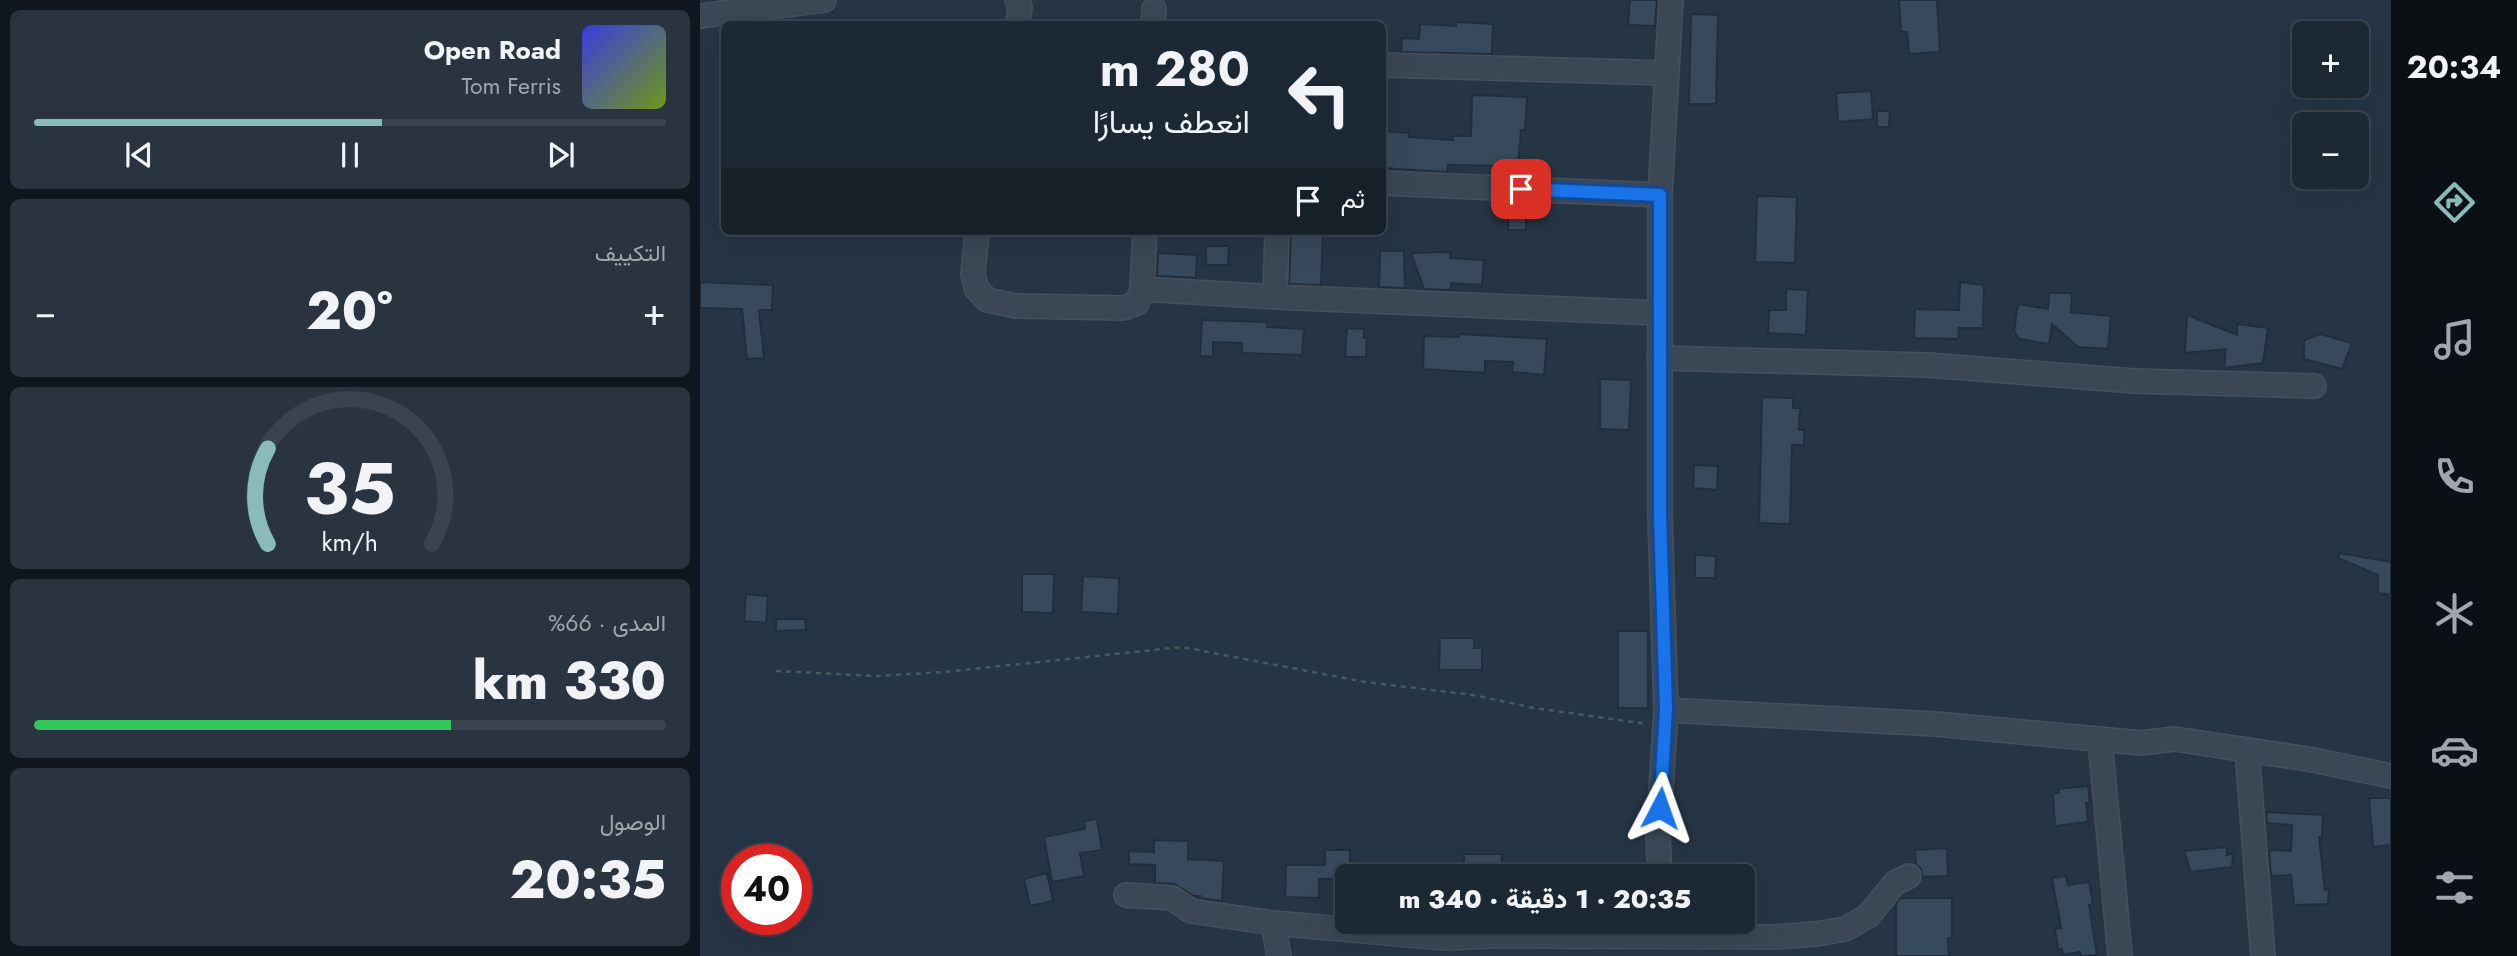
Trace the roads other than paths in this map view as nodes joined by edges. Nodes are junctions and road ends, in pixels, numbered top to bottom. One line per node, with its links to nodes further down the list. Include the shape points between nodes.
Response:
1 (824, 0): 4 (street)
2 (1017, 0): 5 (street)
3 (1671, 0): 7 (street)
4 (700, 16)
5 (1018, 21)
6 (1386, 65): 7 (street)
7 (1666, 73): 9 (street)
8 (1386, 183): 9 (street)
9 (1660, 195): 15 (street)
10 (977, 235): 13 (street, via 973,274 976,288 987,300 1016,306 1123,308 1138,303)
11 (1145, 235): 13 (street)
12 (1277, 235): 14 (street)
13 (1142, 289): 14 (street)
14 (1275, 297): 15 (street)
15 (1659, 313): 16 (street)
16 (1659, 358): 17 (street, via 1928,365 2134,381); 18 (street)
17 (2314, 386)
18 (1666, 718): 19 (street, via 1936,724); 22 (street)
19 (2101, 740): 20 (street, via 2141,743 2174,738); 28 (street)
20 (2247, 750): 21 (street); 29 (street)
21 (2391, 776)
22 (1659, 864)
23 (1909, 876): 26 (street, via 1895,883 1868,916 1845,929 1774,937)
24 (1126, 895): 25 (street, via 1172,898 1191,911)
25 (1273, 923): 26 (street, via 1444,938); 27 (street)
26 (1662, 938)
27 (1279, 956)
28 (2120, 956)
29 (2263, 956)

